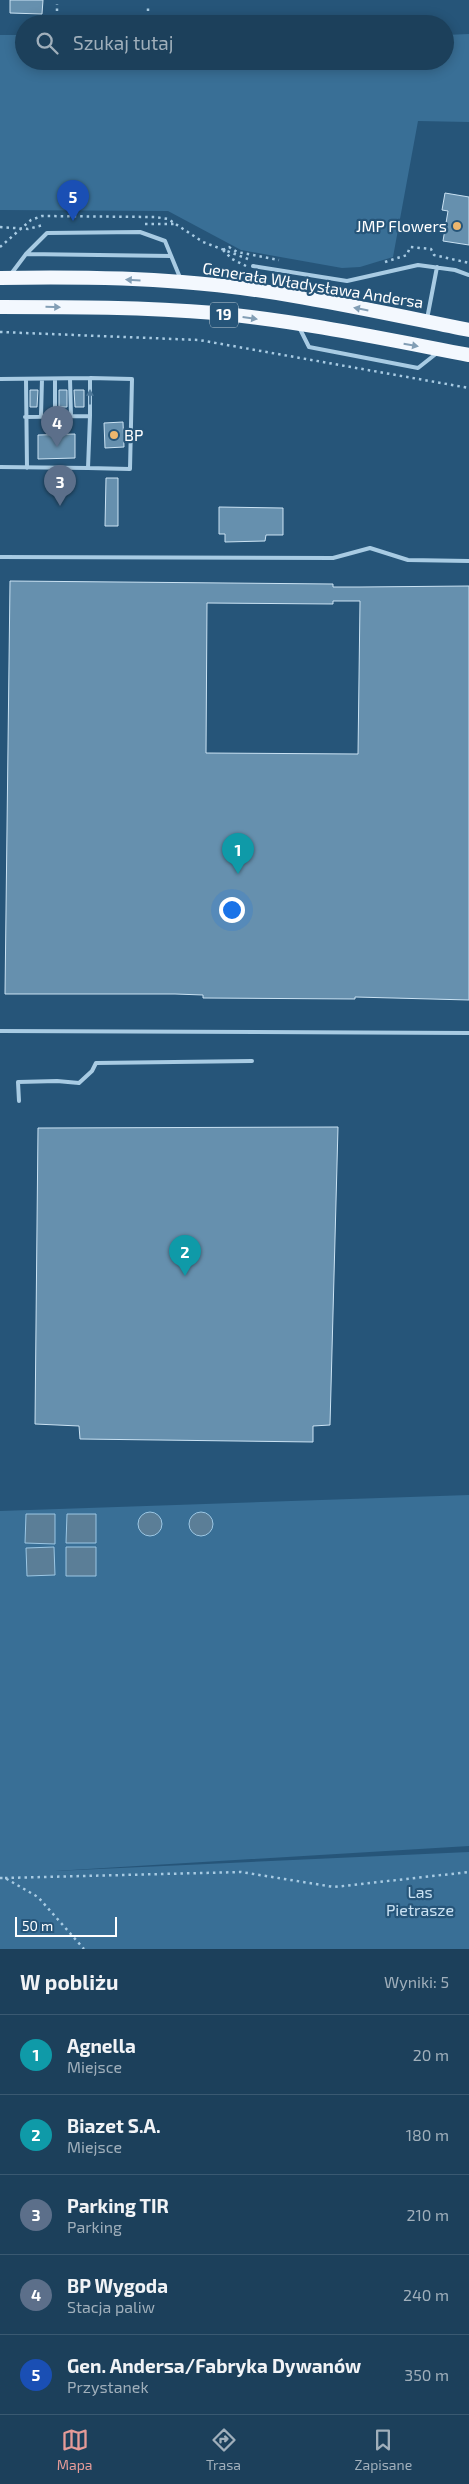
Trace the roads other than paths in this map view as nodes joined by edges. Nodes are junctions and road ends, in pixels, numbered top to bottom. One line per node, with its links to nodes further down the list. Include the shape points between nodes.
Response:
1 (26, 254): 2 (lane); 2 (lane, via 47,233 140,232 165,241); 6 (lane)
2 (171, 256): 7 (lane)
3 (253, 266): 4 (lane, via 348,281 409,266)
4 (437, 267): 5 (lane); 9 (lane)
5 (469, 275)
6 (4, 278): 7 (highway, Generała Władysława Andersa / 19, one-way to 6)
7 (182, 282): 9 (highway, Generała Władysława Andersa / 19, one-way to 7, via 247,289)
8 (2, 308): 10 (highway, 19, one-way to 10, via 132,308 217,314)
9 (426, 321): 11 (highway, Generała Władysława Andersa / 19)
10 (298, 325): 12 (highway, 19, one-way to 12); 12 (lane, via 309,347 418,368)
11 (469, 330)
12 (442, 350): 13 (highway, 19)
13 (469, 355)
14 (90, 378): 18 (lane); 23 (lane, one-way to 14); 28 (lane, via 132,379 130,469)
15 (0, 379): 19 (lane)
16 (42, 379): 17 (lane); 19 (lane); 20 (lane)
17 (55, 379): 18 (lane); 21 (lane)
18 (70, 379): 22 (lane)
19 (26, 380): 24 (lane)
20 (41, 416): 21 (lane); 24 (lane)
21 (55, 416): 22 (lane)
22 (71, 416): 23 (lane)
23 (90, 416): 28 (lane)
24 (25, 417): 26 (lane)
25 (0, 467): 26 (lane)
26 (26, 468): 27 (lane)
27 (60, 468): 28 (lane); 29 (lane)
28 (88, 468)
29 (59, 487)
30 (0, 557): 31 (lane, via 333,558 370,548 408,560)
31 (469, 561)
32 (0, 1031): 33 (lane)
33 (469, 1033)
34 (252, 1061): 35 (lane, via 96,1063 80,1083 18,1082)
35 (19, 1101)

